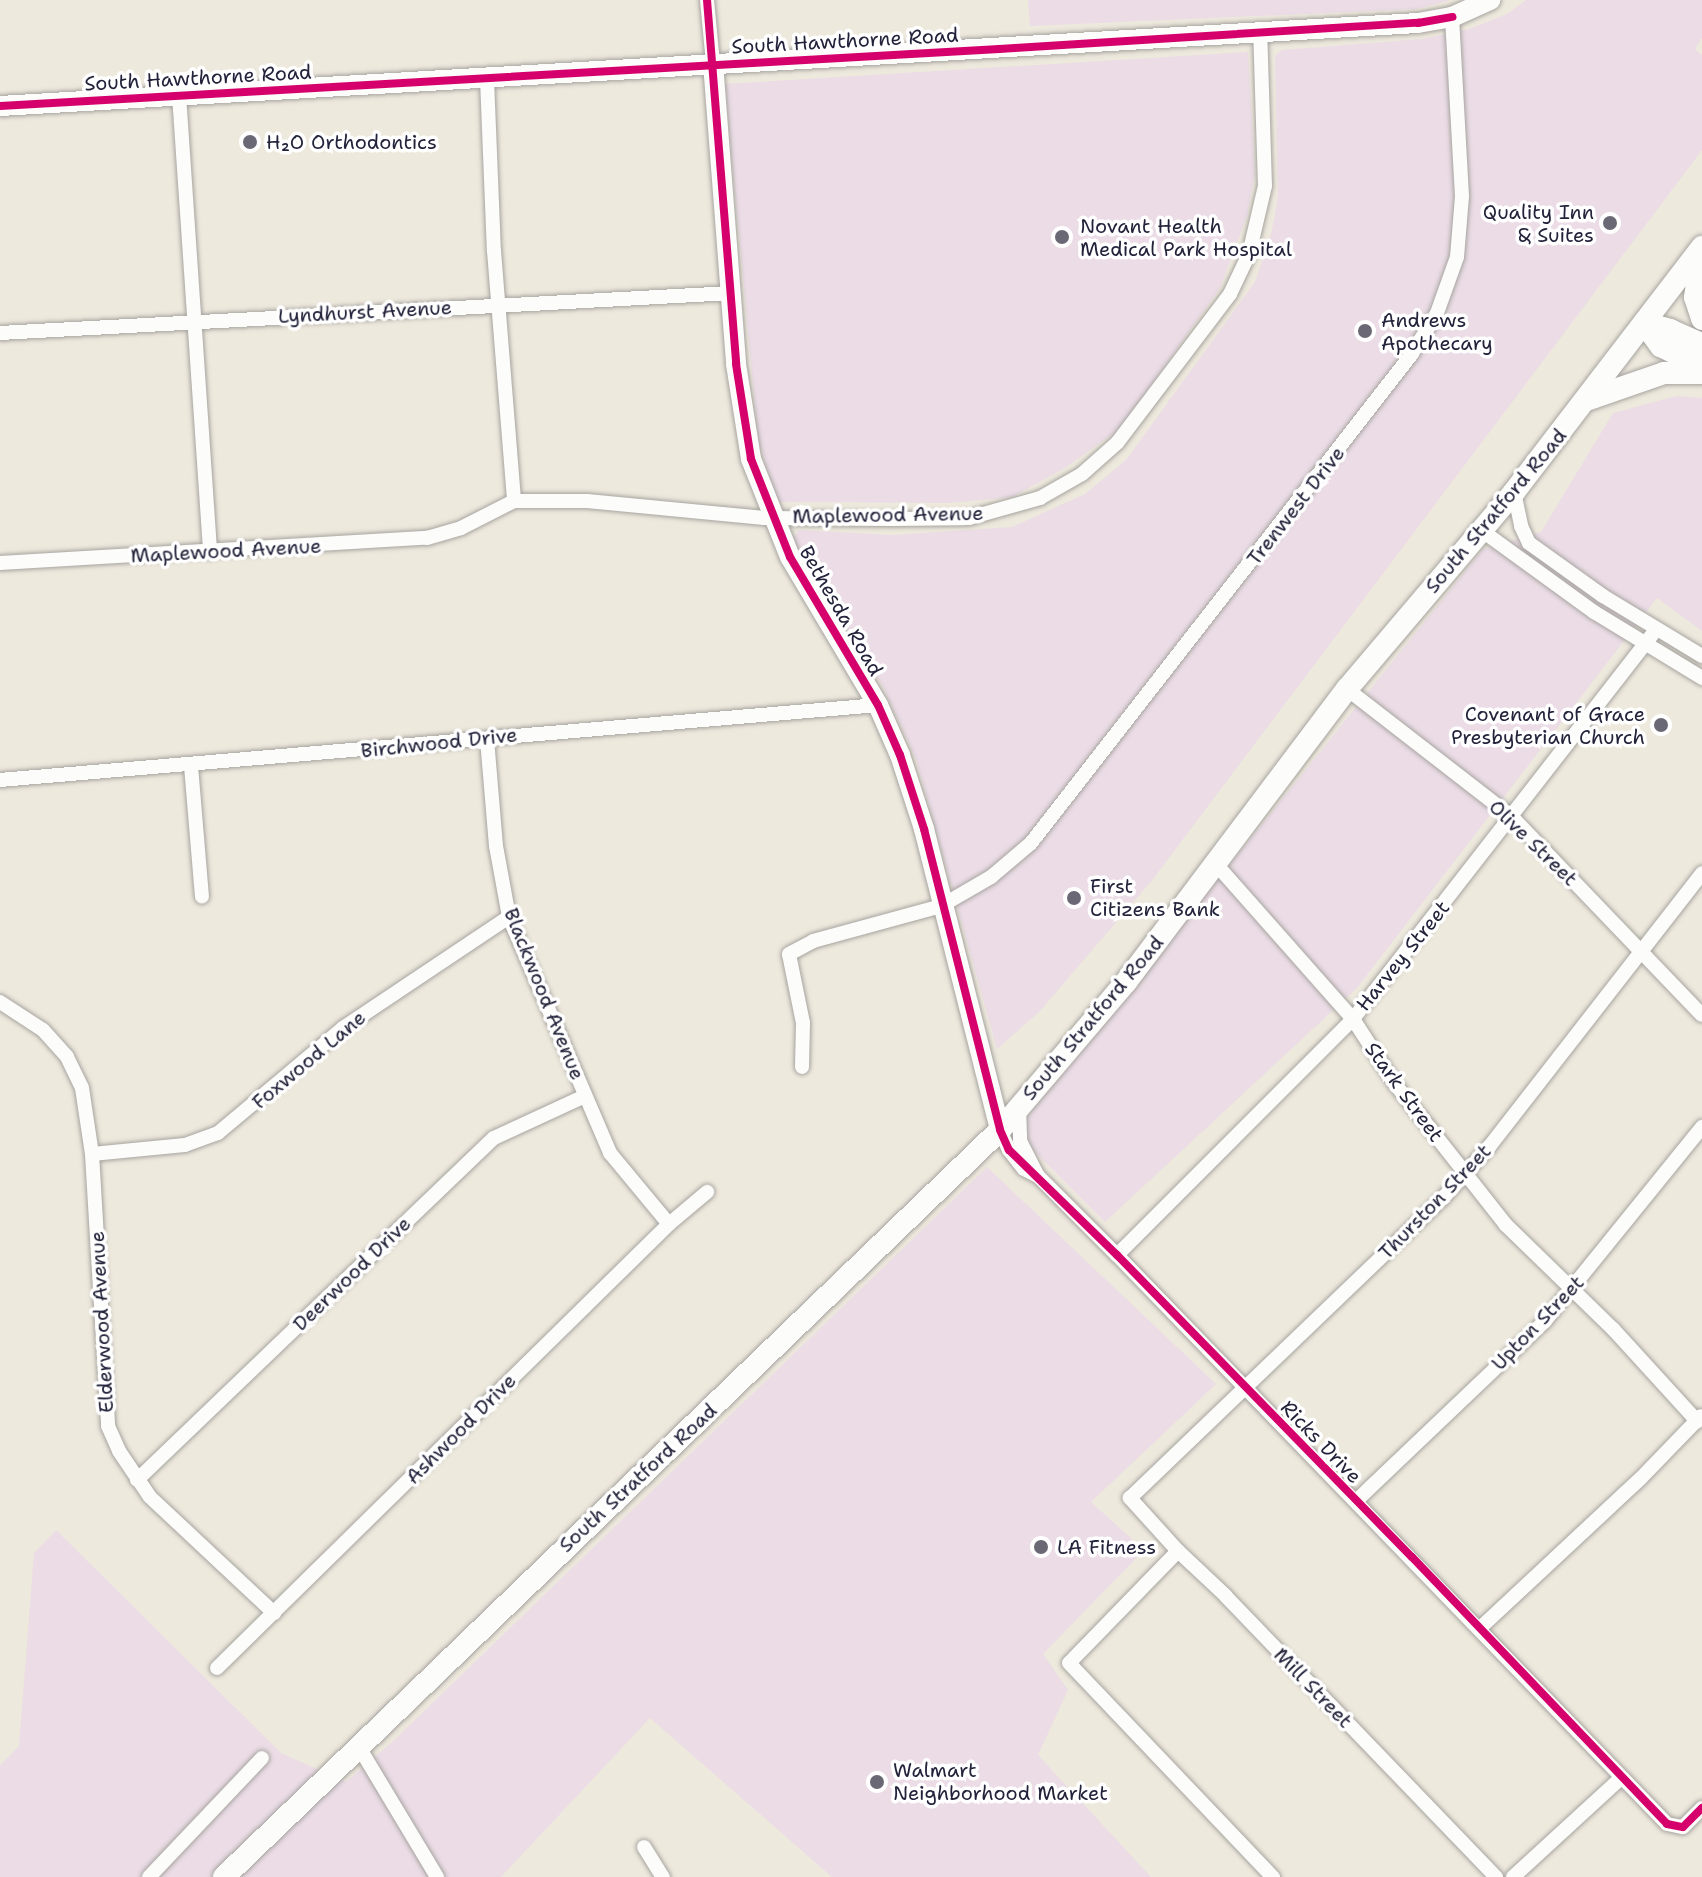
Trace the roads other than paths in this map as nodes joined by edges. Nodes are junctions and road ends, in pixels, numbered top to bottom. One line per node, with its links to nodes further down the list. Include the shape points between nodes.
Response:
1 (707, 0): 5 (street, Bethesda Road)
2 (1490, 0): 3 (main road, South Hawthorne Road)
3 (1452, 17): 4 (main road, South Hawthorne Road); 39 (street, Trenwest Drive, via 1462,196 1457,257 1437,313 1396,378 1067,801 1031,843 991,877)
4 (1260, 31): 5 (main road, South Hawthorne Road); 22 (street, Maplewood Avenue, via 1265,186 1249,254 1204,333 1117,443 1082,474 1040,498 994,514)
5 (713, 63): 6 (main road, South Hawthorne Road); 10 (main road, Bethesda Road)
6 (487, 79): 7 (main road, South Hawthorne Road); 11 (street)
7 (179, 95): 8 (main road, South Hawthorne Road); 13 (street)
8 (0, 106)
9 (1702, 250): 12 (main road, via 1695,297); 14 (main road, South Stratford Road)
10 (731, 293): 11 (street, Lyndhurst Avenue); 22 (main road, Bethesda Road, via 742,414)
11 (500, 305): 13 (street, Lyndhurst Avenue); 21 (street)
12 (1702, 319)
13 (195, 321): 15 (street, Lyndhurst Avenue); 24 (street)
14 (1644, 323): 16 (main road); 17 (main road, via 1661,346); 19 (main road, South Stratford Road)
15 (0, 333)
16 (1702, 344)
17 (1702, 367)
18 (1702, 373): 19 (main road, via 1664,373)
19 (1586, 400): 20 (main road, South Stratford Road)
20 (1514, 492): 23 (main road, South Stratford Road); 26 (street, via 1529,543)
21 (514, 501): 22 (street, Maplewood Avenue, via 587,501); 24 (street, Maplewood Avenue, via 461,528 427,538)
22 (772, 518): 31 (main road, Bethesda Road)
23 (1481, 530): 27 (street); 30 (main road, South Stratford Road)
24 (210, 552): 25 (street, Maplewood Avenue)
25 (0, 563)
26 (1657, 629): 27 (street, Harvey Street); 28 (street)
27 (1648, 646): 29 (street); 35 (street, Harvey Street)
28 (1702, 656)
29 (1702, 678)
30 (1347, 689): 35 (street, Olive Street); 36 (main road, South Stratford Road)
31 (878, 705): 32 (street, Birchwood Drive); 39 (main road, Bethesda Road, via 913,792)
32 (487, 739): 33 (street, Birchwood Drive); 40 (street, Blackwood Avenue, via 496,846)
33 (191, 766): 34 (street, Birchwood Drive); 38 (street)
34 (0, 780)
35 (1512, 817): 41 (street, Olive Street); 44 (street, Harvey Street)
36 (1215, 863): 44 (street, Stark Street); 47 (main road, South Stratford Road, via 1126,982)
37 (1702, 873): 41 (street, Thurston Street)
38 (202, 897)
39 (941, 906): 45 (street, Trenwest Drive, via 813,941 789,954 803,1023); 49 (main road, Bethesda Road)
40 (509, 917): 46 (street, Blackwood Avenue); 50 (street, Foxwood Lane, via 343,1028 218,1133 156,1150)
41 (1639, 949): 43 (street, Olive Street); 51 (street, Thurston Street, via 1489,1147)
42 (0, 1002): 50 (street, Elderwood Avenue, via 43,1030 67,1057 82,1088)
43 (1702, 1015)
44 (1353, 1019): 51 (street, Stark Street); 55 (street, Harvey Street)
45 (802, 1067)
46 (585, 1096): 54 (street, Blackwood Avenue, via 610,1153); 59 (street, Deerwood Drive, via 494,1138)
47 (1019, 1107): 49 (main road, South Stratford Road); 52 (street, Ricks Drive, via 1020,1141)
48 (1702, 1127): 56 (street, Upton Street)
49 (1000, 1130): 52 (street, Ricks Drive, via 1024,1169); 66 (main road, South Stratford Road)
50 (92, 1154): 59 (street, Elderwood Avenue, via 108,1426)
51 (1463, 1173): 56 (street, Stark Street, via 1506,1225); 57 (street, Thurston Street)
52 (1038, 1176): 55 (street, Ricks Drive)
53 (707, 1192): 54 (street, Ashwood Drive)
54 (669, 1224): 63 (street, Ashwood Drive)
55 (1117, 1255): 57 (street, Ricks Drive)
56 (1573, 1290): 58 (street, Stark Street); 61 (street, Upton Street)
57 (1246, 1388): 60 (street, Thurston Street); 61 (street, Ricks Drive)
58 (1700, 1418): 64 (street)
59 (137, 1480): 63 (street, Elderwood Avenue)
60 (1130, 1498): 62 (street, Mill Street)
61 (1356, 1501): 64 (street, Ricks Drive)
62 (1178, 1551): 75 (street, via 1069,1663); 76 (street, Mill Street)
63 (274, 1613): 65 (street, Ashwood Drive)
64 (1479, 1629): 68 (street, Ricks Drive)
65 (217, 1668)
66 (359, 1747): 72 (main road, South Stratford Road); 73 (street)
67 (262, 1758): 71 (street)
68 (1621, 1778): 69 (street, Ricks Drive, via 1667,1824 1683,1827); 77 (street)
69 (1702, 1808)
70 (644, 1847): 74 (street)
71 (149, 1877)
72 (224, 1877)
73 (437, 1877)
74 (663, 1877)
75 (1273, 1877)
76 (1496, 1877)
77 (1513, 1877)

